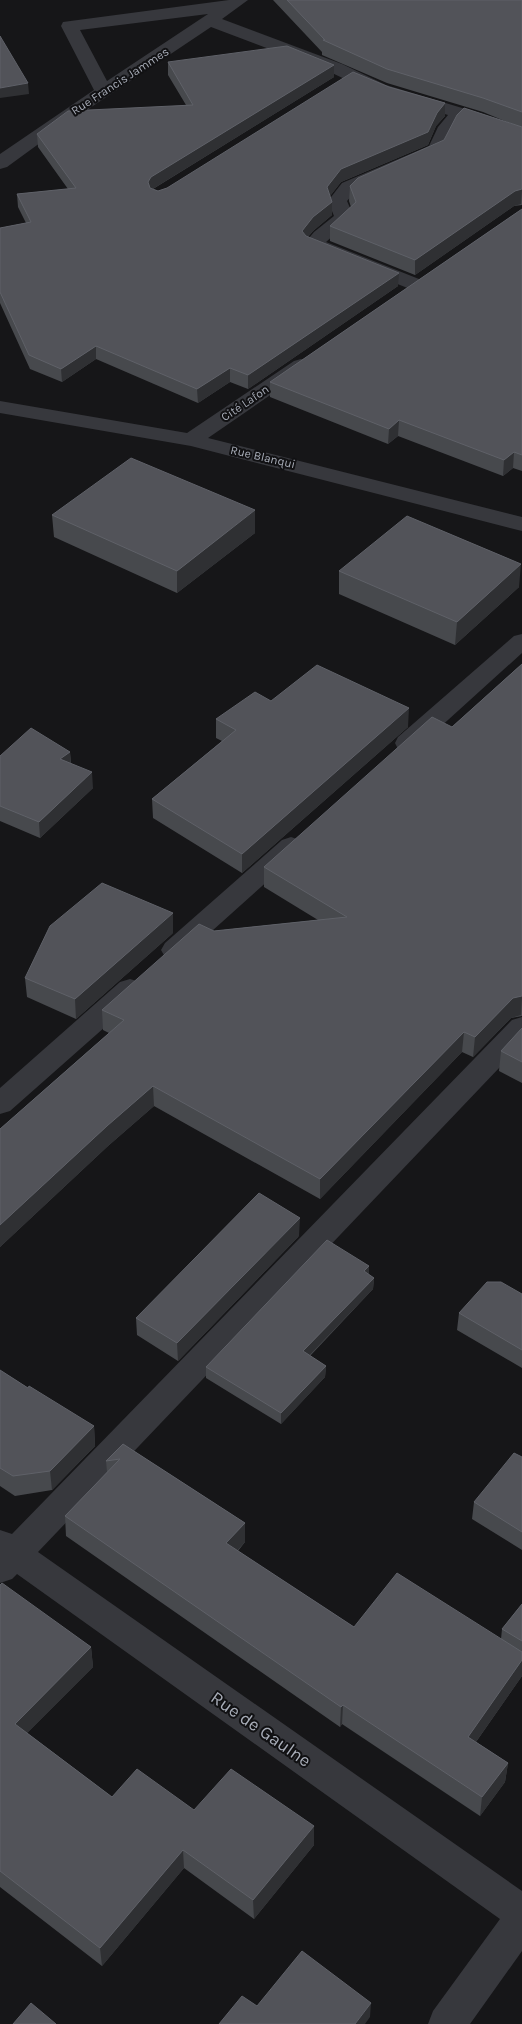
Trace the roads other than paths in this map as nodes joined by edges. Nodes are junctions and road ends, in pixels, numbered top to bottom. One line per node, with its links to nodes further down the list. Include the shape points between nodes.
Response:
1 (237, 3): 2 (street, Rue Francis Jammes); 3 (street, via 69,26)
2 (211, 21): 3 (street, Rue Francis Jammes); 4 (street, via 336,68 344,81)
3 (104, 92): 6 (street, Rue Francis Jammes)
4 (460, 113): 5 (street); 7 (street, via 447,127 436,149 349,187 337,201 344,218 314,244 425,279)
5 (522, 134)
6 (0, 163)
7 (394, 300)
8 (317, 353): 10 (street, Cité Lafon)
9 (0, 407): 10 (street, Rue Blanqui)
10 (191, 440): 11 (street, Rue Blanqui)
11 (522, 524)
12 (522, 641): 13 (street)
13 (389, 760)
14 (309, 830): 16 (street, via 152,969)
15 (522, 1027): 17 (street)
16 (6, 1091)
17 (5, 1556): 18 (street, Rue de Gaulne)
18 (522, 1912)
19 (522, 1920): 20 (street)
20 (447, 2024)

